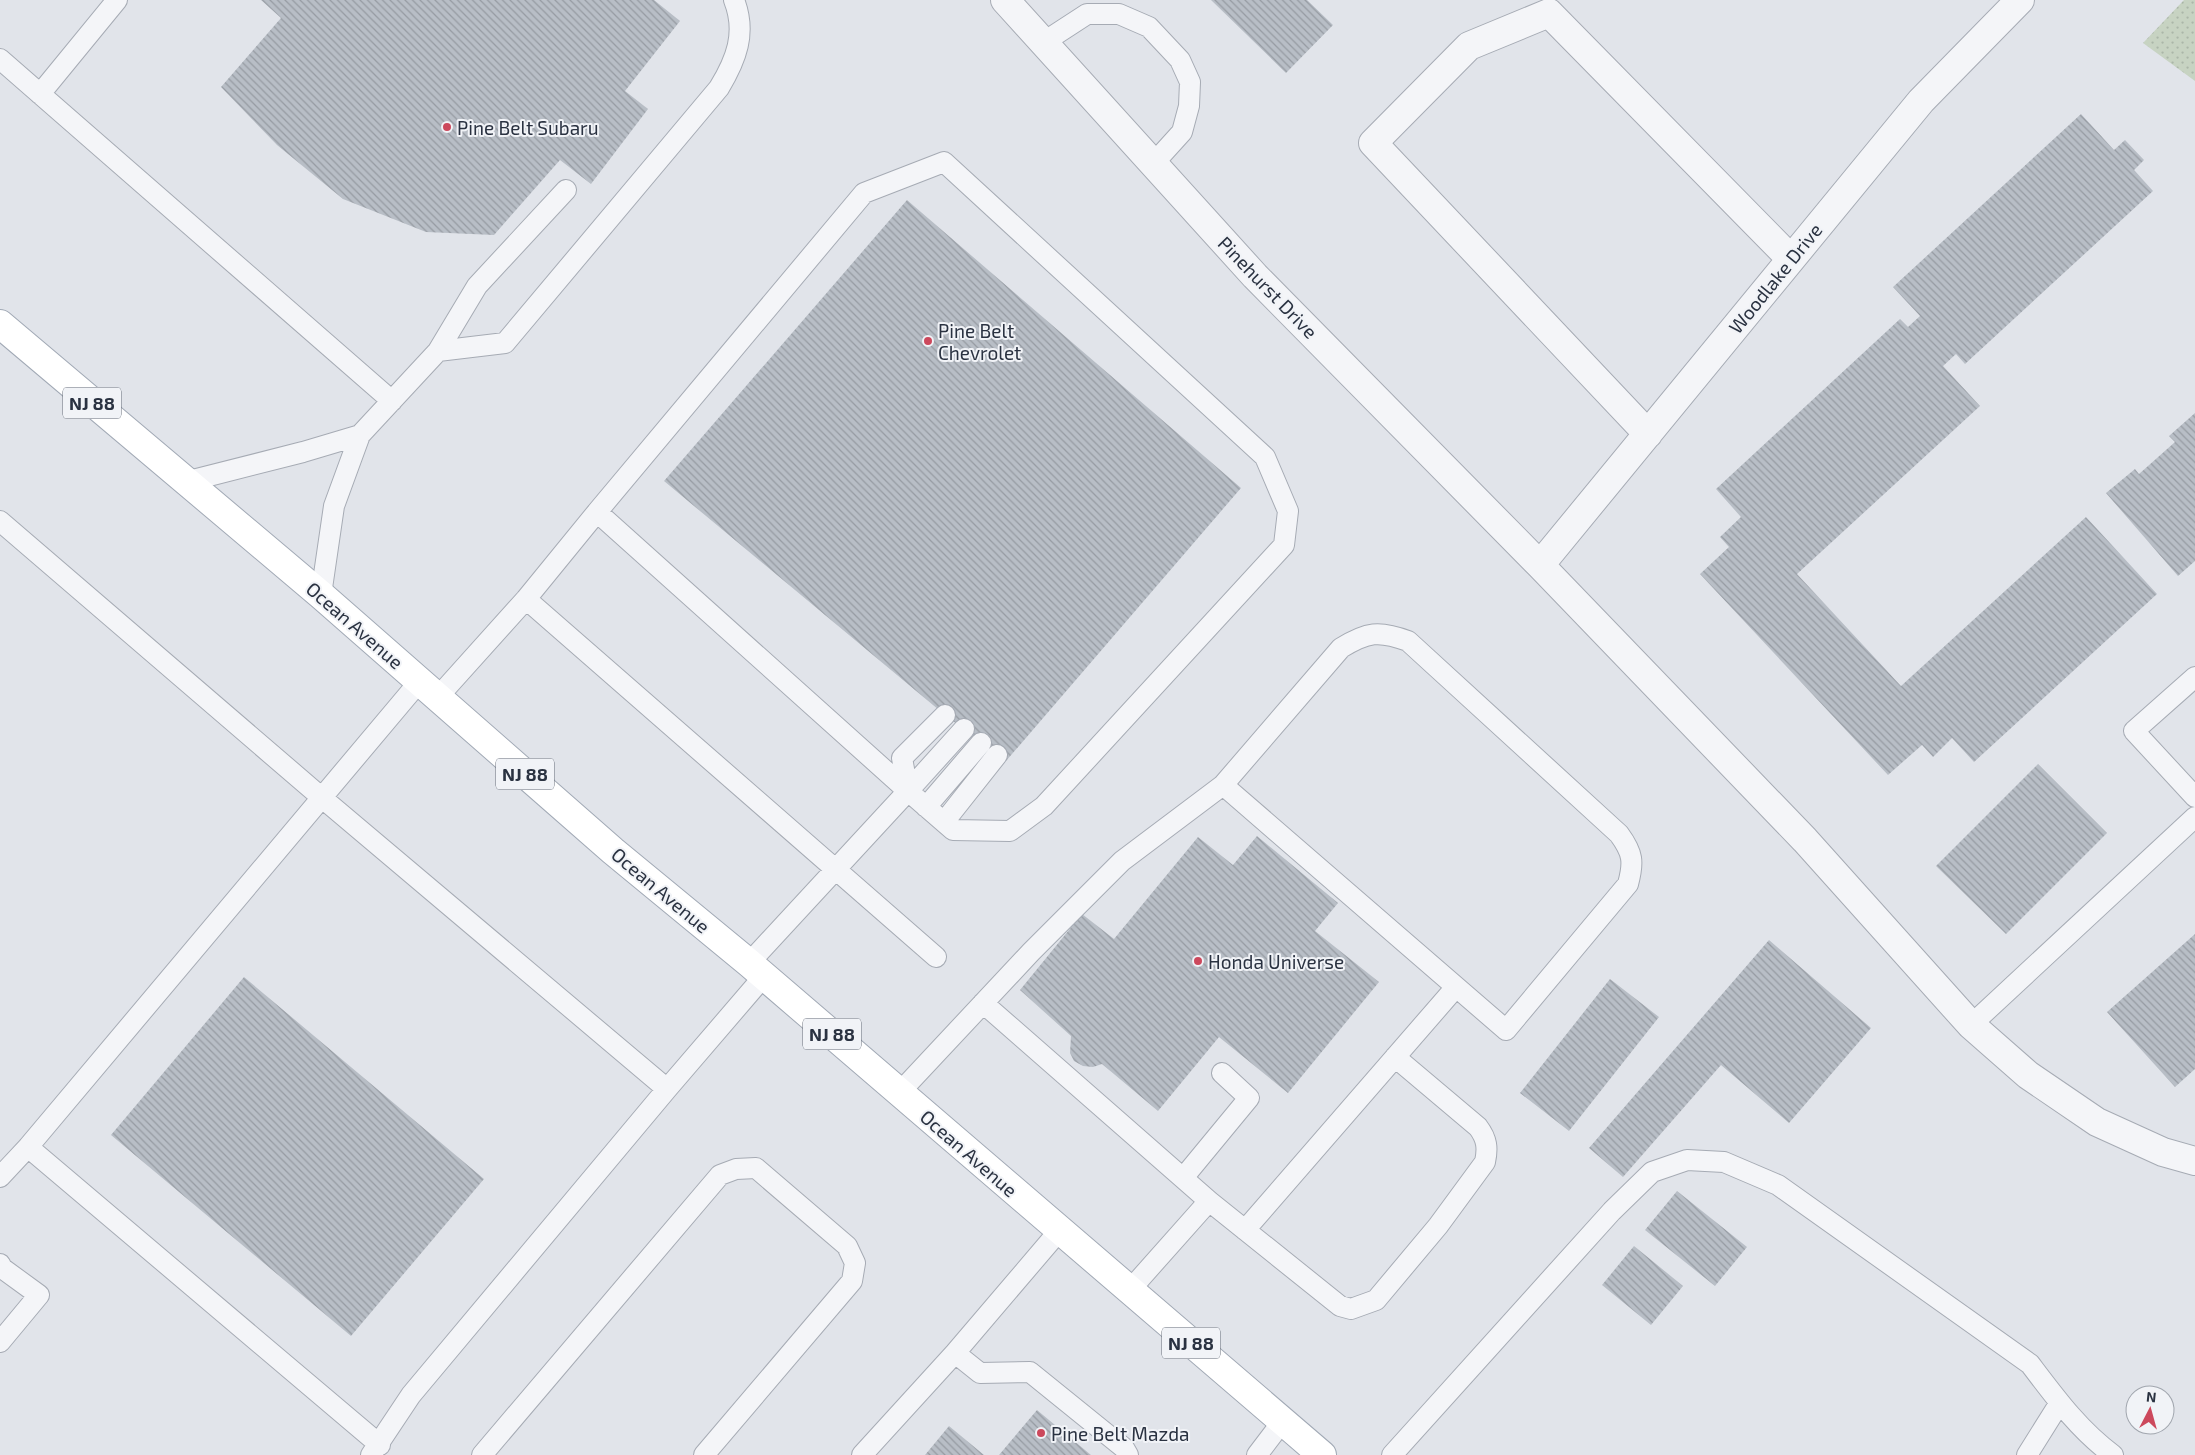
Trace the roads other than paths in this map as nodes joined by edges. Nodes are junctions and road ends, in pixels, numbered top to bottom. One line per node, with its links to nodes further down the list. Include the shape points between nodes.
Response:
1 (116, 0): 7 (lane)
2 (734, 0): 12 (lane, via 741,28 739,51 719,88 511,336 505,343)
3 (1005, 0): 5 (street, Pinehurst Drive)
4 (2005, 5): 10 (street, Woodlake Drive)
5 (1044, 42): 8 (street, Pinehurst Drive); 8 (lane, via 1087,14 1119,14 1149,27 1180,60 1190,82 1189,106 1182,132)
6 (0, 59): 7 (lane)
7 (40, 94): 13 (lane)
8 (1153, 164): 19 (street, Pinehurst Drive, via 1255,276)
9 (566, 190): 12 (lane, via 477,286)
10 (1791, 259): 14 (street, Woodlake Drive); 14 (street, via 1549,13 1469,46 1373,143)
11 (0, 324): 16 (main road, Ocean Avenue / NJ 88)
12 (438, 351): 13 (lane)
13 (392, 401): 15 (lane)
14 (1648, 434): 19 (street, Woodlake Drive)
15 (360, 435): 16 (lane); 20 (lane, via 334,506)
16 (185, 482): 20 (main road, Ocean Avenue / NJ 88)
17 (597, 512): 21 (lane); 28 (lane); 34 (lane, via 864,192 944,162 1265,457 1288,511 1284,545 1044,806 1010,831 953,830)
18 (0, 521): 30 (lane)
19 (1540, 565): 40 (street, Pinehurst Drive, via 1805,840)
20 (321, 595): 23 (main road, Ocean Avenue / NJ 88)
21 (526, 599): 23 (lane); 35 (lane)
22 (2195, 677): 31 (lane, via 2134,731)
23 (428, 690): 30 (lane); 37 (main road, Ocean Avenue / NJ 88, via 613,851)
24 (945, 715): 28 (lane, via 902,758)
25 (964, 729): 28 (lane)
26 (981, 743): 32 (lane)
27 (997, 755): 34 (lane)
28 (901, 784): 32 (lane); 35 (lane)
29 (1223, 786): 38 (lane); 38 (lane, via 1341,648 1363,635 1388,633 1408,641 1620,834 1631,850 1632,868 1628,884 1506,1030); 39 (lane, via 1122,861)
30 (321, 797): 43 (lane); 45 (lane)
31 (2195, 797)
32 (926, 807): 34 (lane)
33 (2195, 818): 40 (lane)
34 (944, 822)
35 (838, 869): 36 (lane); 37 (lane)
36 (936, 957)
37 (757, 970): 43 (lane); 44 (main road, Ocean Avenue / NJ 88)
38 (1456, 987): 41 (lane)
39 (983, 1003): 44 (lane); 48 (lane)
40 (1971, 1025): 46 (street, Pinehurst Drive, via 2028,1075 2097,1122 2163,1152)
41 (1395, 1057): 50 (lane); 50 (lane, via 1478,1128 1486,1137 1488,1150 1485,1162 1444,1218 1376,1300 1351,1309 1340,1306)
42 (1222, 1073): 48 (lane, via 1249,1098)
43 (667, 1089): 58 (lane, via 411,1395)
44 (900, 1092): 51 (main road, Ocean Avenue / NJ 88)
45 (28, 1147): 47 (lane); 58 (lane)
46 (2195, 1161)
47 (0, 1177)
48 (1184, 1178): 49 (lane)
49 (1209, 1201): 50 (lane); 53 (lane)
50 (1245, 1230)
51 (1059, 1231): 53 (main road, Ocean Avenue / NJ 88); 55 (lane)
52 (0, 1264): 54 (lane, via 39,1295)
53 (1129, 1290): 57 (main road, Ocean Avenue / NJ 88)
54 (0, 1342)
55 (956, 1353): 61 (lane); 62 (lane, via 980,1373 1030,1372 1124,1448)
56 (2059, 1404): 65 (lane, via 2030,1364 1778,1185 1724,1162 1687,1160 1652,1172 1612,1211); 66 (lane); 67 (lane, via 2093,1440)
57 (1282, 1422): 63 (lane); 64 (main road, Ocean Avenue / NJ 88)
58 (376, 1450)
59 (482, 1455): 60 (lane, via 720,1175 736,1168 756,1168 847,1246 855,1263 852,1281)
60 (704, 1455)
61 (862, 1455)
62 (1128, 1455)
63 (1257, 1455)
64 (1322, 1455)
65 (1392, 1455)
66 (2028, 1455)
67 (2113, 1455)

